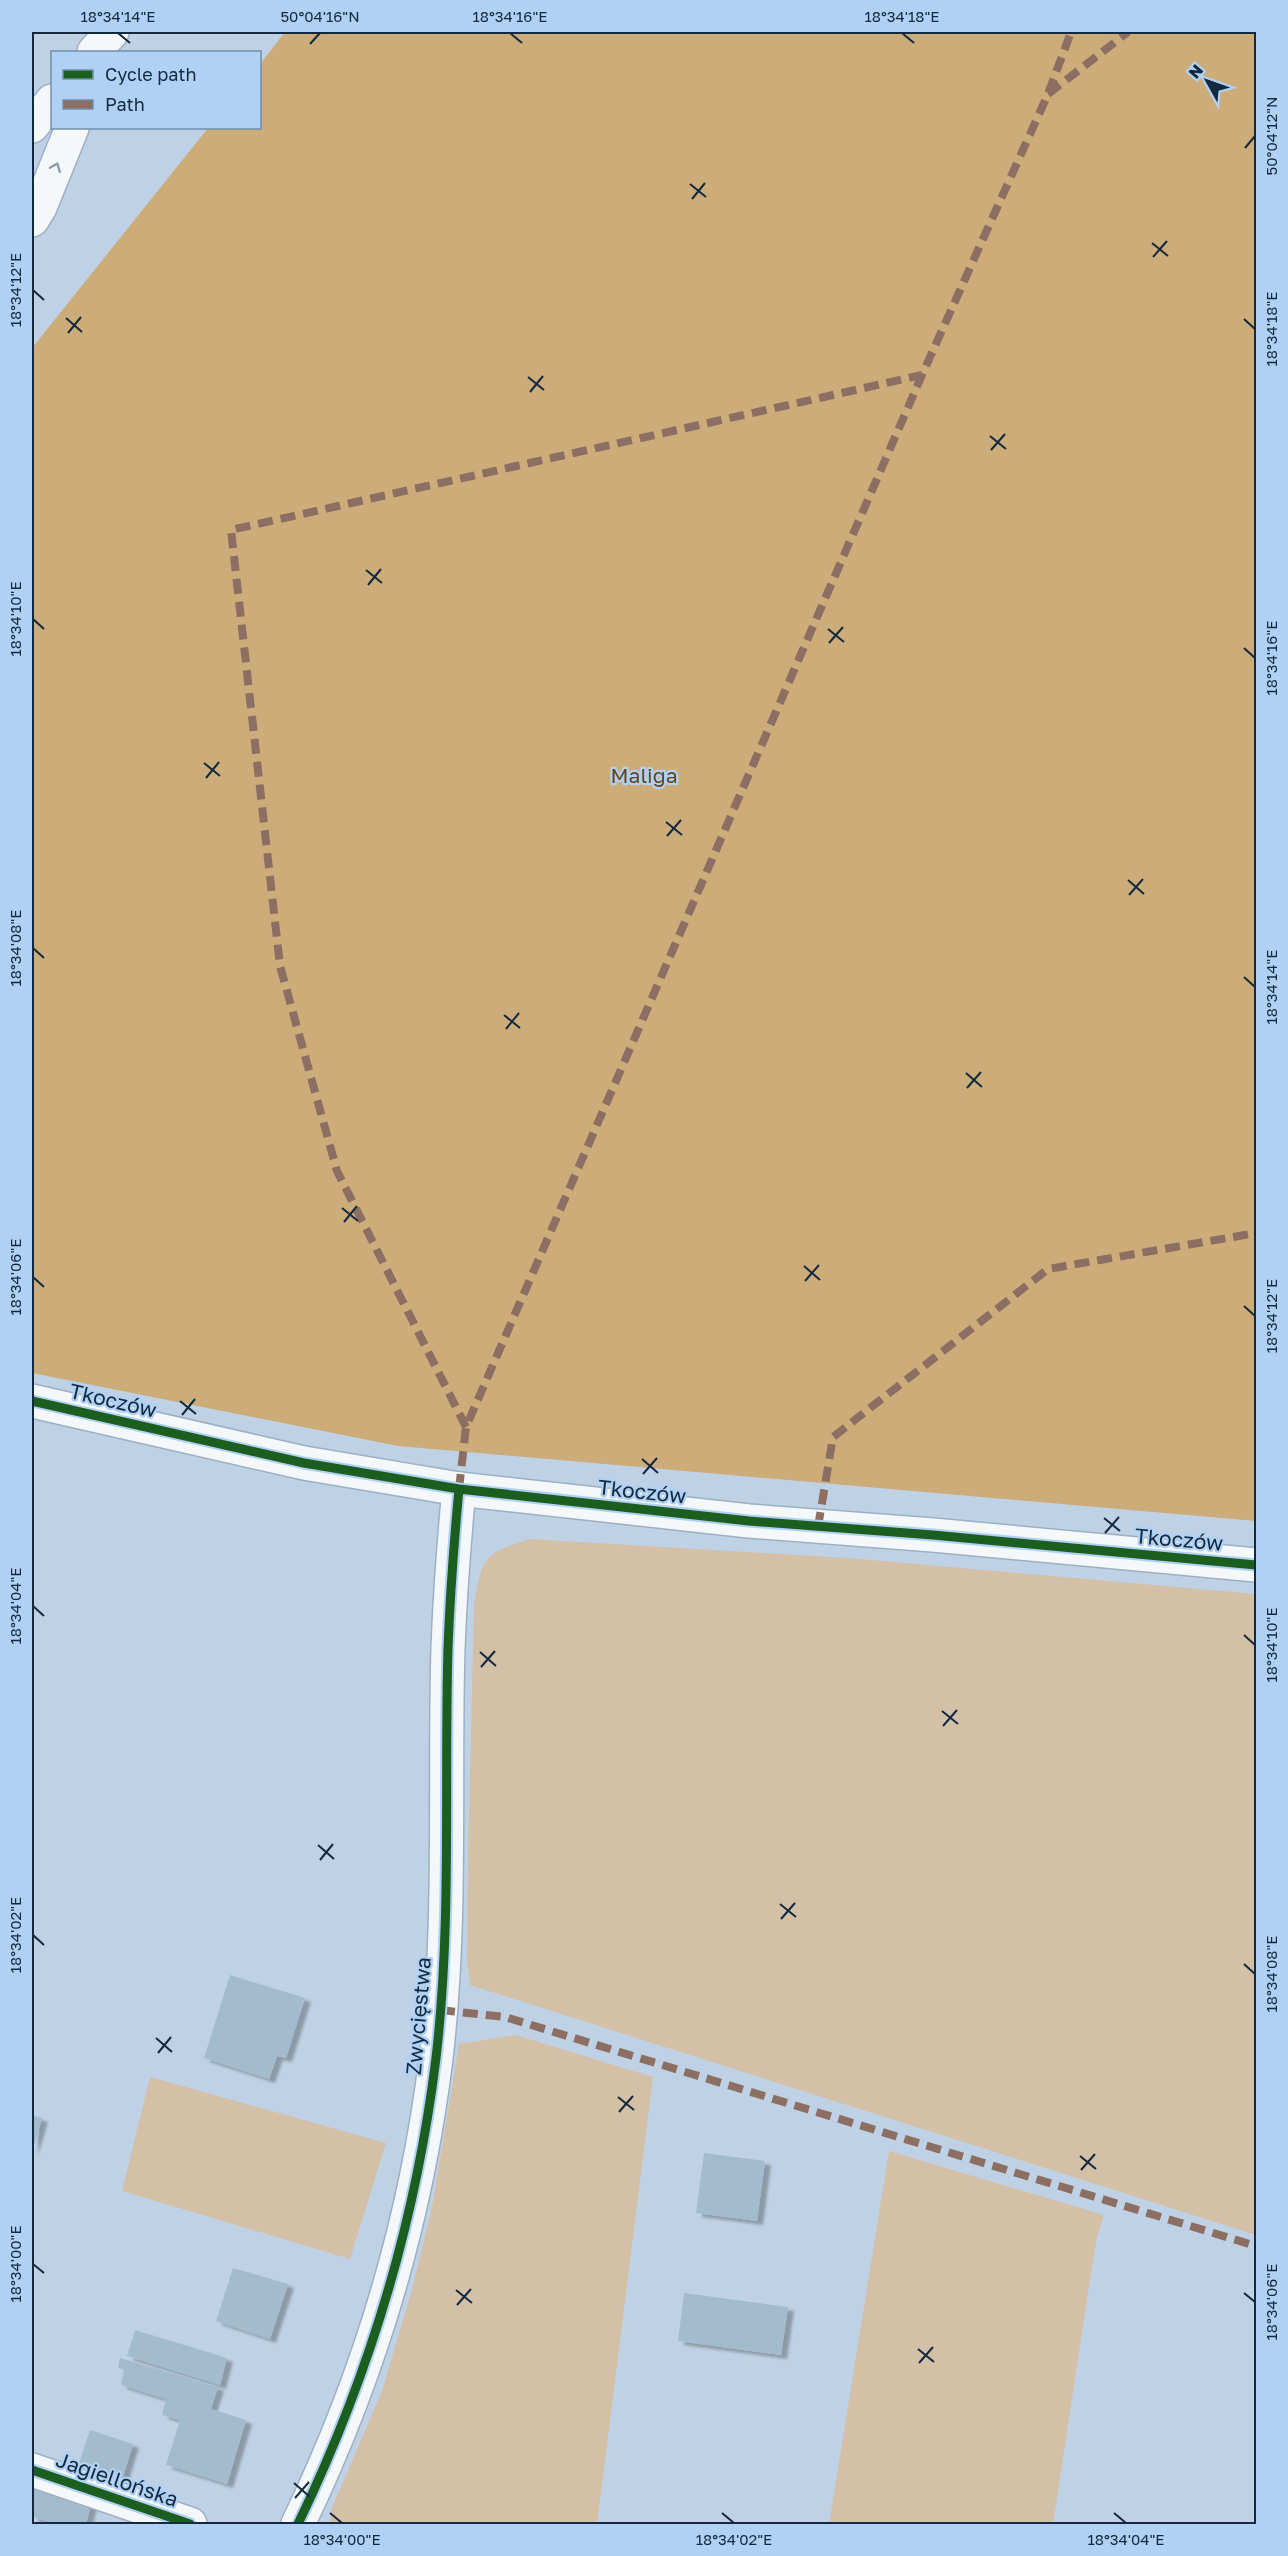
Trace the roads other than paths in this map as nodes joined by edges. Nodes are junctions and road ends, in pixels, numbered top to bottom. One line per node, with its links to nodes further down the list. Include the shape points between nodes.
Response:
1 (51, 102): 2 (street)
2 (32, 126)
3 (72, 129): 4 (street, one-way to 3)
4 (32, 220)
5 (32, 1401): 6 (street, Tkoczów, via 304,1463)
6 (459, 1489): 7 (street, Tkoczów, via 749,1521); 10 (street, Zwycięstwa, via 448,1648 443,1951 428,2116 404,2234 374,2340 353,2401)
7 (1257, 1564)
8 (32, 2470): 9 (street, Jagiellońska)
9 (190, 2524)
10 (298, 2524)

